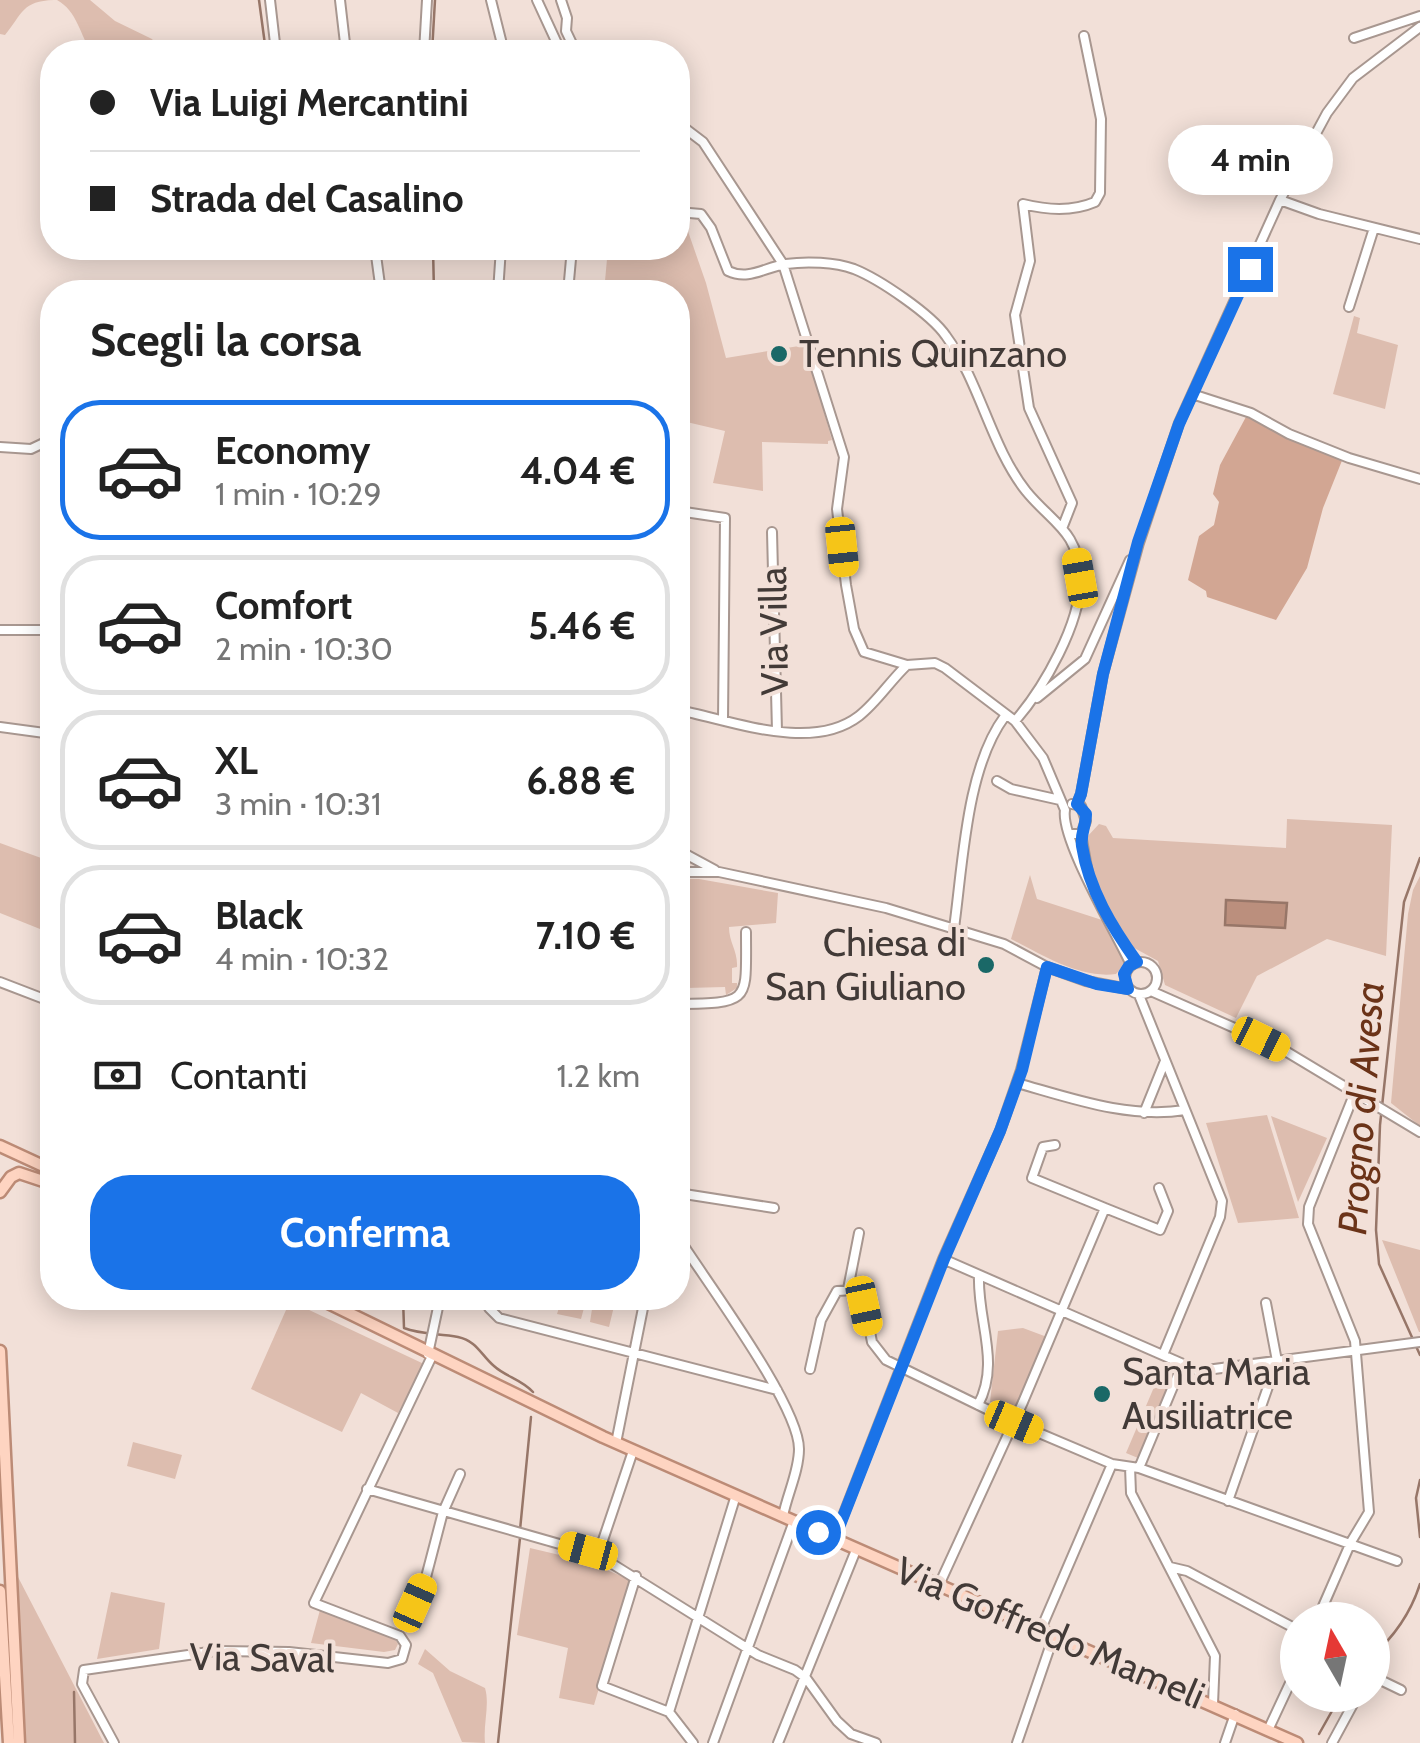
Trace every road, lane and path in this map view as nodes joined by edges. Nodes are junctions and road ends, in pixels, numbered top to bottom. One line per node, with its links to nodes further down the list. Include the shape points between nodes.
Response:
1 (270, 0): 11 (street)
2 (340, 0): 12 (street)
3 (427, 0): 13 (street)
4 (490, 0): 14 (street)
5 (538, 0): 15 (street)
6 (561, 0): 16 (street)
7 (1420, 16): 10 (street)
8 (1420, 26): 18 (street, via 1341,91)
9 (1084, 36): 29 (street, via 1101,119 1100,192 1084,208 1023,204 1030,261 1015,315 1029,408 1072,503)
10 (1354, 38)
11 (275, 40)
12 (345, 40)
13 (425, 40)
14 (501, 40)
15 (556, 40)
16 (570, 40)
17 (690, 132): 22 (street)
18 (1280, 200): 20 (street); 24 (street)
19 (690, 213): 22 (street, via 701,214 711,228 728,271 746,276)
20 (1374, 228): 21 (street); 23 (street)
21 (1420, 239)
22 (783, 264): 29 (street, via 852,268 945,334 1025,490); 34 (street, via 844,457 837,509 854,629 864,652)
23 (1349, 307)
24 (1192, 394): 27 (street); 31 (street)
25 (40, 445): 26 (street)
26 (0, 447)
27 (1420, 480)
28 (690, 514): 38 (street, via 725,518)
29 (1062, 526): 35 (street, via 1078,563 1078,608)
30 (772, 532): 41 (street, Via Villa)
31 (1138, 542): 35 (street, via 1085,658); 45 (street)
32 (0, 630): 33 (street)
33 (40, 630)
34 (907, 665): 37 (street, via 935,662); 41 (street, Via Villa, via 841,726 814,734)
35 (1027, 707): 39 (street)
36 (690, 712): 38 (street, Via Villa)
37 (1005, 716): 39 (street); 53 (street, via 987,743 975,784)
38 (723, 719): 41 (street, Via Villa)
39 (1015, 721): 44 (street, via 1043,758)
40 (0, 727): 42 (street)
41 (777, 730)
42 (40, 732)
43 (998, 781): 44 (street)
44 (1060, 800): 46 (street)
45 (1077, 804): 46 (street); 48 (street, via 1086,814)
46 (1065, 810): 47 (street)
47 (1069, 834): 48 (street); 52 (street)
48 (1081, 834): 52 (street)
49 (690, 857): 51 (street)
50 (690, 872): 51 (street)
51 (718, 872): 53 (street)
52 (1090, 882): 55 (street)
53 (954, 928): 56 (street)
54 (746, 932): 64 (street, via 742,994 732,1002)
55 (1134, 964): 57 (street); 61 (street, via 1153,968 1157,978)
56 (1047, 967): 59 (street); 67 (street)
57 (1124, 978): 59 (street); 60 (street)
58 (0, 982): 62 (street)
59 (1108, 986): 60 (street)
60 (1128, 989): 61 (street)
61 (1148, 991): 63 (street); 65 (street)
62 (40, 997)
63 (1172, 1001): 65 (street, via 1154,1006); 68 (street, via 1282,1050)
64 (690, 1004)
65 (1148, 1016): 66 (street)
66 (1165, 1061): 69 (street); 70 (street)
67 (1017, 1084): 70 (street); 83 (street)
68 (1355, 1092): 71 (street); 93 (street, via 1308,1224)
69 (1185, 1110): 70 (street); 97 (street, via 1222,1202)
70 (1144, 1113)
71 (1420, 1132)
72 (1055, 1145): 80 (street, via 1043,1148 1032,1178)
73 (0, 1146): 74 (main road)
74 (40, 1164)
75 (40, 1180): 77 (main road, via 19,1173)
76 (1159, 1188): 80 (street, via 1168,1211 1160,1230)
77 (0, 1192)
78 (690, 1195): 79 (street)
79 (774, 1208)
80 (1105, 1208): 91 (street)
81 (860, 1233): 85 (street)
82 (690, 1256): 102 (street)
83 (944, 1259): 84 (street); 100 (street)
84 (980, 1275): 91 (street); 103 (street, via 990,1356)
85 (848, 1289): 100 (street, via 858,1292 878,1351); 101 (street, via 836,1291 827,1305)
86 (1266, 1302): 98 (street)
87 (342, 1310): 95 (main road, Via Goffredo Mameli)
88 (438, 1310): 95 (street)
89 (491, 1310): 96 (street, via 499,1318)
90 (644, 1310): 96 (street)
91 (1062, 1312): 97 (street); 104 (street)
92 (1420, 1342): 93 (street)
93 (1356, 1346): 98 (street); 116 (street, via 1369,1512)
94 (0, 1351): 142 (main road)
95 (431, 1352): 105 (main road, Via Goffredo Mameli); 110 (street)
96 (636, 1354): 102 (street); 105 (street)
97 (1162, 1356): 99 (street)
98 (1277, 1361): 99 (street, via 1212,1371); 112 (street)
99 (1182, 1365): 108 (street)
100 (902, 1368): 103 (street); 115 (street)
101 (810, 1369)
102 (777, 1390): 114 (street, via 799,1453)
103 (978, 1405): 104 (street)
104 (1014, 1422): 107 (street); 122 (street)
105 (616, 1443): 106 (main road, Via Goffredo Mameli)
106 (633, 1451): 111 (main road, Via Goffredo Mameli); 118 (street)
107 (1112, 1464): 108 (street); 128 (street)
108 (1135, 1468): 112 (street); 120 (street, via 1131,1493)
109 (460, 1474): 113 (street)
110 (368, 1489): 113 (street); 143 (street, Via Saval, via 314,1603 400,1636 406,1644 402,1659 216,1651 84,1670 82,1684)
111 (736, 1495): 114 (main road, Via Goffredo Mameli); 125 (street)
112 (1228, 1501): 116 (street)
113 (443, 1512): 118 (street); 127 (street)
114 (788, 1519): 115 (main road, Via Goffredo Mameli); 130 (street)
115 (834, 1540): 117 (main road, Via Goffredo Mameli)
116 (1352, 1542): 119 (street); 124 (street)
117 (856, 1550): 122 (main road, Via Goffredo Mameli); 131 (street)
118 (598, 1555): 121 (street)
119 (1398, 1561)
120 (1170, 1567): 126 (street); 134 (street, via 1215,1656)
121 (636, 1576): 125 (street); 136 (street, via 602,1686)
122 (939, 1584): 128 (main road, Via Goffredo Mameli)
123 (0, 1591): 141 (main road)
124 (1325, 1602)
125 (697, 1614): 130 (street); 136 (street)
126 (1280, 1620)
127 (406, 1624)
128 (1041, 1629): 129 (main road, Via Goffredo Mameli)
129 (1054, 1635): 134 (main road, Via Goffredo Mameli); 148 (street)
130 (748, 1646): 131 (street); 145 (street)
131 (806, 1678): 140 (street); 146 (street)
132 (1390, 1685): 133 (street)
133 (1401, 1690)
134 (1213, 1704): 138 (main road, Via Goffredo Mameli)
135 (1280, 1704): 139 (street)
136 (669, 1712): 144 (street)
137 (1349, 1712): 151 (street)
138 (1234, 1714): 139 (main road, Via Goffredo Mameli); 149 (street)
139 (1269, 1728): 150 (main road, Via Goffredo Mameli)
140 (849, 1738): 147 (street)
141 (9, 1743)
142 (19, 1743)
143 (114, 1743)
144 (693, 1743)
145 (713, 1743)
146 (778, 1743)
147 (876, 1743)
148 (1018, 1743)
149 (1225, 1743)
150 (1297, 1743)
151 (1332, 1743)

